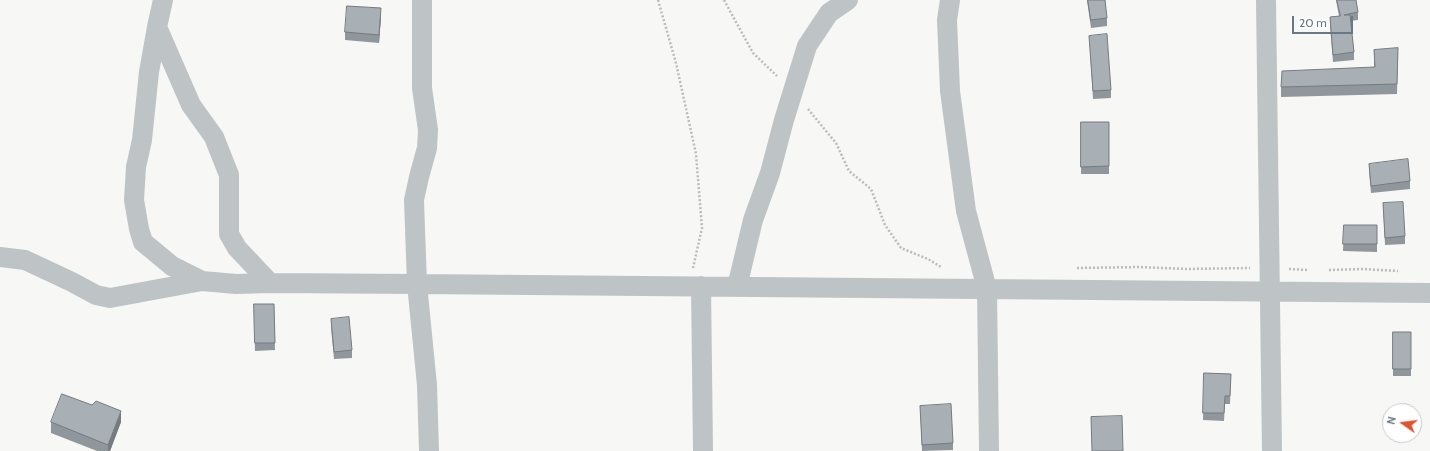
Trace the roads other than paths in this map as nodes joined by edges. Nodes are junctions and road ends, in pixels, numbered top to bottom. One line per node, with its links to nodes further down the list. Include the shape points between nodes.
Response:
1 (163, 0): 6 (street)
2 (422, 0): 11 (street, via 422,88 428,130 427,148 414,200)
3 (848, 0): 12 (street, via 829,13 807,46 770,173 753,220)
4 (950, 0): 13 (street, via 947,20 950,91 966,211)
5 (1266, 0): 14 (street)
6 (157, 27): 9 (street, via 136,167 134,200 139,229 143,242 172,266); 10 (street, via 191,104 214,137 229,175 229,234 237,248)
7 (0, 257): 9 (street, via 25,260 96,295 110,298)
8 (697, 280): 11 (street); 12 (street); 17 (street)
9 (202, 281): 10 (street)
10 (270, 283): 11 (street)
11 (417, 284): 16 (street, via 427,385)
12 (736, 287): 13 (street)
13 (986, 289): 14 (street); 18 (street)
14 (1270, 292): 15 (street); 19 (street)
15 (1430, 293)
16 (429, 451)
17 (703, 451)
18 (989, 451)
19 (1272, 451)

